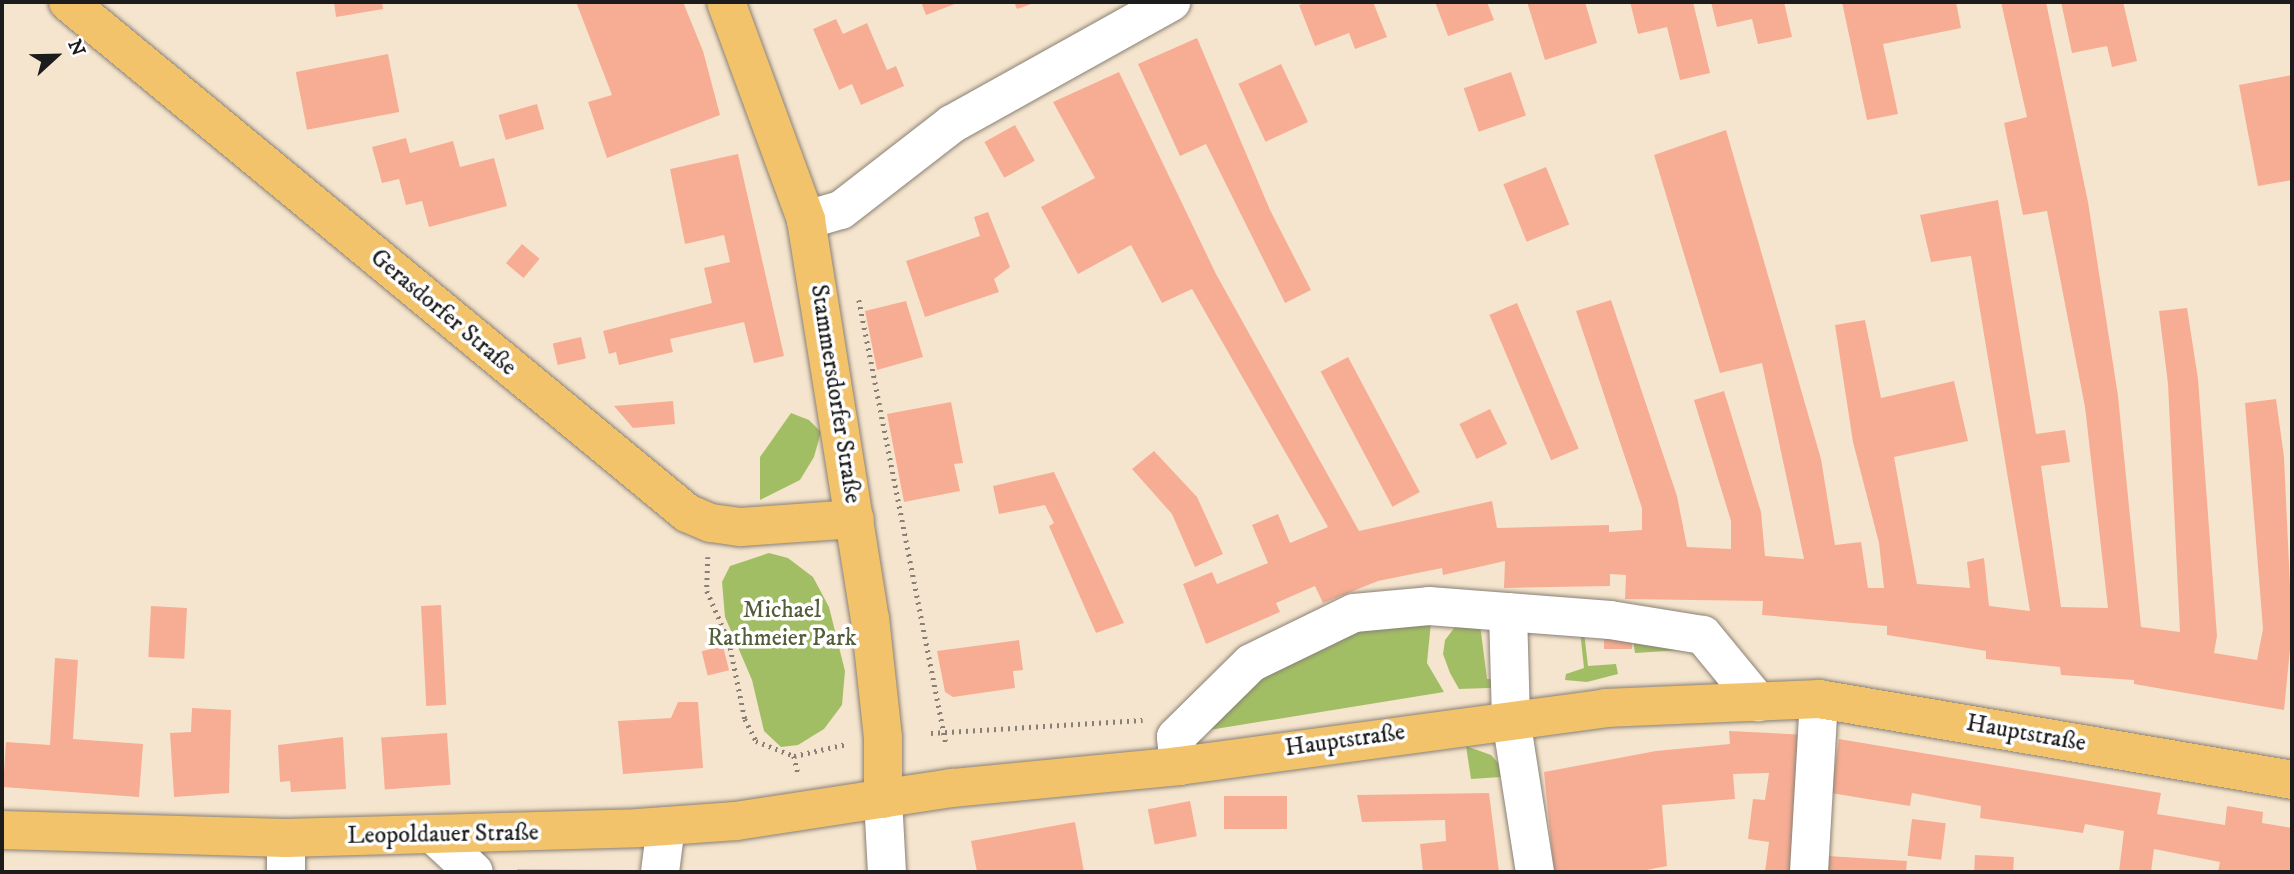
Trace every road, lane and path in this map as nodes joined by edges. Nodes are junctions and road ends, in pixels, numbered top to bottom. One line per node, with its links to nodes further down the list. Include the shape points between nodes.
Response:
1 (68, 2): 7 (main road, Gerasdorfer Straße, via 654,488 687,513)
2 (726, 2): 4 (main road, Stammersdorfer Straße)
3 (1171, 2): 4 (street, via 952,124 841,210)
4 (806, 220): 6 (main road, Stammersdorfer Straße)
5 (858, 292): 13 (path)
6 (855, 519): 7 (main road, Gerasdorfer Straße, via 741,527); 21 (main road, Stammersdorfer Straße, via 883,737)
7 (711, 523): 17 (path, via 707,591 737,667 745,719 756,741)
8 (1508, 612): 10 (street, via 1610,620 1703,635); 11 (street, via 1429,606 1354,612 1251,663); 12 (street)
9 (1819, 699): 10 (main road, Hauptstraße); 20 (main road, Hauptstraße); 30 (street)
10 (1758, 702): 12 (main road, Hauptstraße, via 1661,704)
11 (1196, 717): 13 (path); 18 (street, via 1176,737)
12 (1511, 719): 18 (main road, Hauptstraße); 29 (street)
13 (944, 731): 14 (path); 16 (path)
14 (931, 733)
15 (851, 743): 17 (path)
16 (946, 745)
17 (794, 756): 19 (path)
18 (1179, 766): 21 (main road, Hauptstraße)
19 (798, 774)
20 (2292, 780)
21 (883, 799): 22 (main road, Leopoldauer Straße); 28 (street)
22 (666, 826): 24 (main road, Leopoldauer Straße); 27 (street)
23 (2, 830): 25 (main road, Leopoldauer Straße)
24 (434, 835): 25 (main road, Leopoldauer Straße); 26 (street)
25 (286, 855)
26 (474, 872)
27 (660, 872)
28 (887, 872)
29 (1535, 872)
30 (1809, 872)

